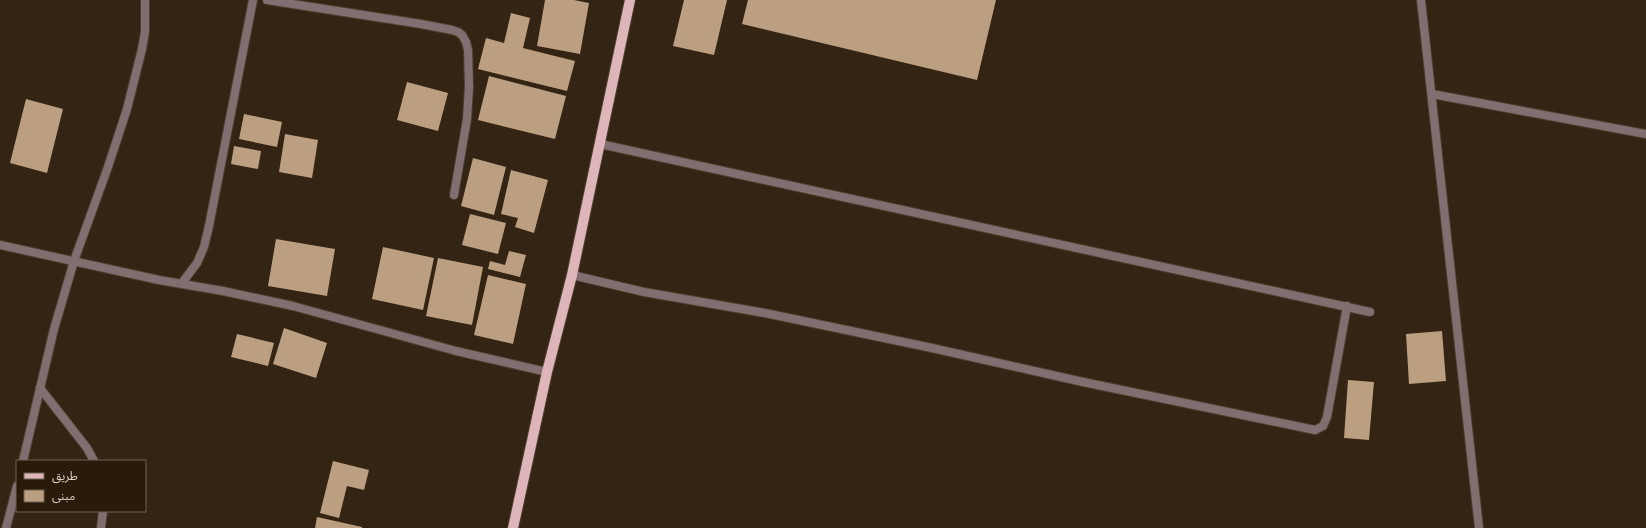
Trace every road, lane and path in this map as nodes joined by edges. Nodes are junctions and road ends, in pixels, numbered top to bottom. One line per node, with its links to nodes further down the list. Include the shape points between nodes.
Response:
1 (146, 0): 11 (street, via 143,43 127,109)
2 (253, 0): 13 (street, via 204,247 197,263)
3 (268, 0): 9 (street, via 421,24 452,30 462,35 468,50 469,87 464,141)
4 (630, 0): 8 (main road)
5 (1421, 0): 6 (street)
6 (1432, 94): 7 (street); 25 (street)
7 (1646, 134)
8 (600, 144): 12 (main road); 14 (street)
9 (454, 195)
10 (0, 245): 11 (street)
11 (74, 261): 13 (street); 17 (street)
12 (572, 275): 14 (street, via 644,292 765,313 924,346 1315,430 1323,426 1327,417); 16 (main road)
13 (182, 283): 16 (street, via 292,306 456,351)
14 (1348, 306): 15 (street)
15 (1370, 312)
16 (547, 372): 24 (main road)
17 (40, 388): 18 (street); 19 (street)
18 (23, 460)
19 (93, 460)
20 (16, 490): 22 (street)
21 (104, 512): 23 (street)
22 (6, 528)
23 (101, 528)
24 (513, 528)
25 (1479, 528)

